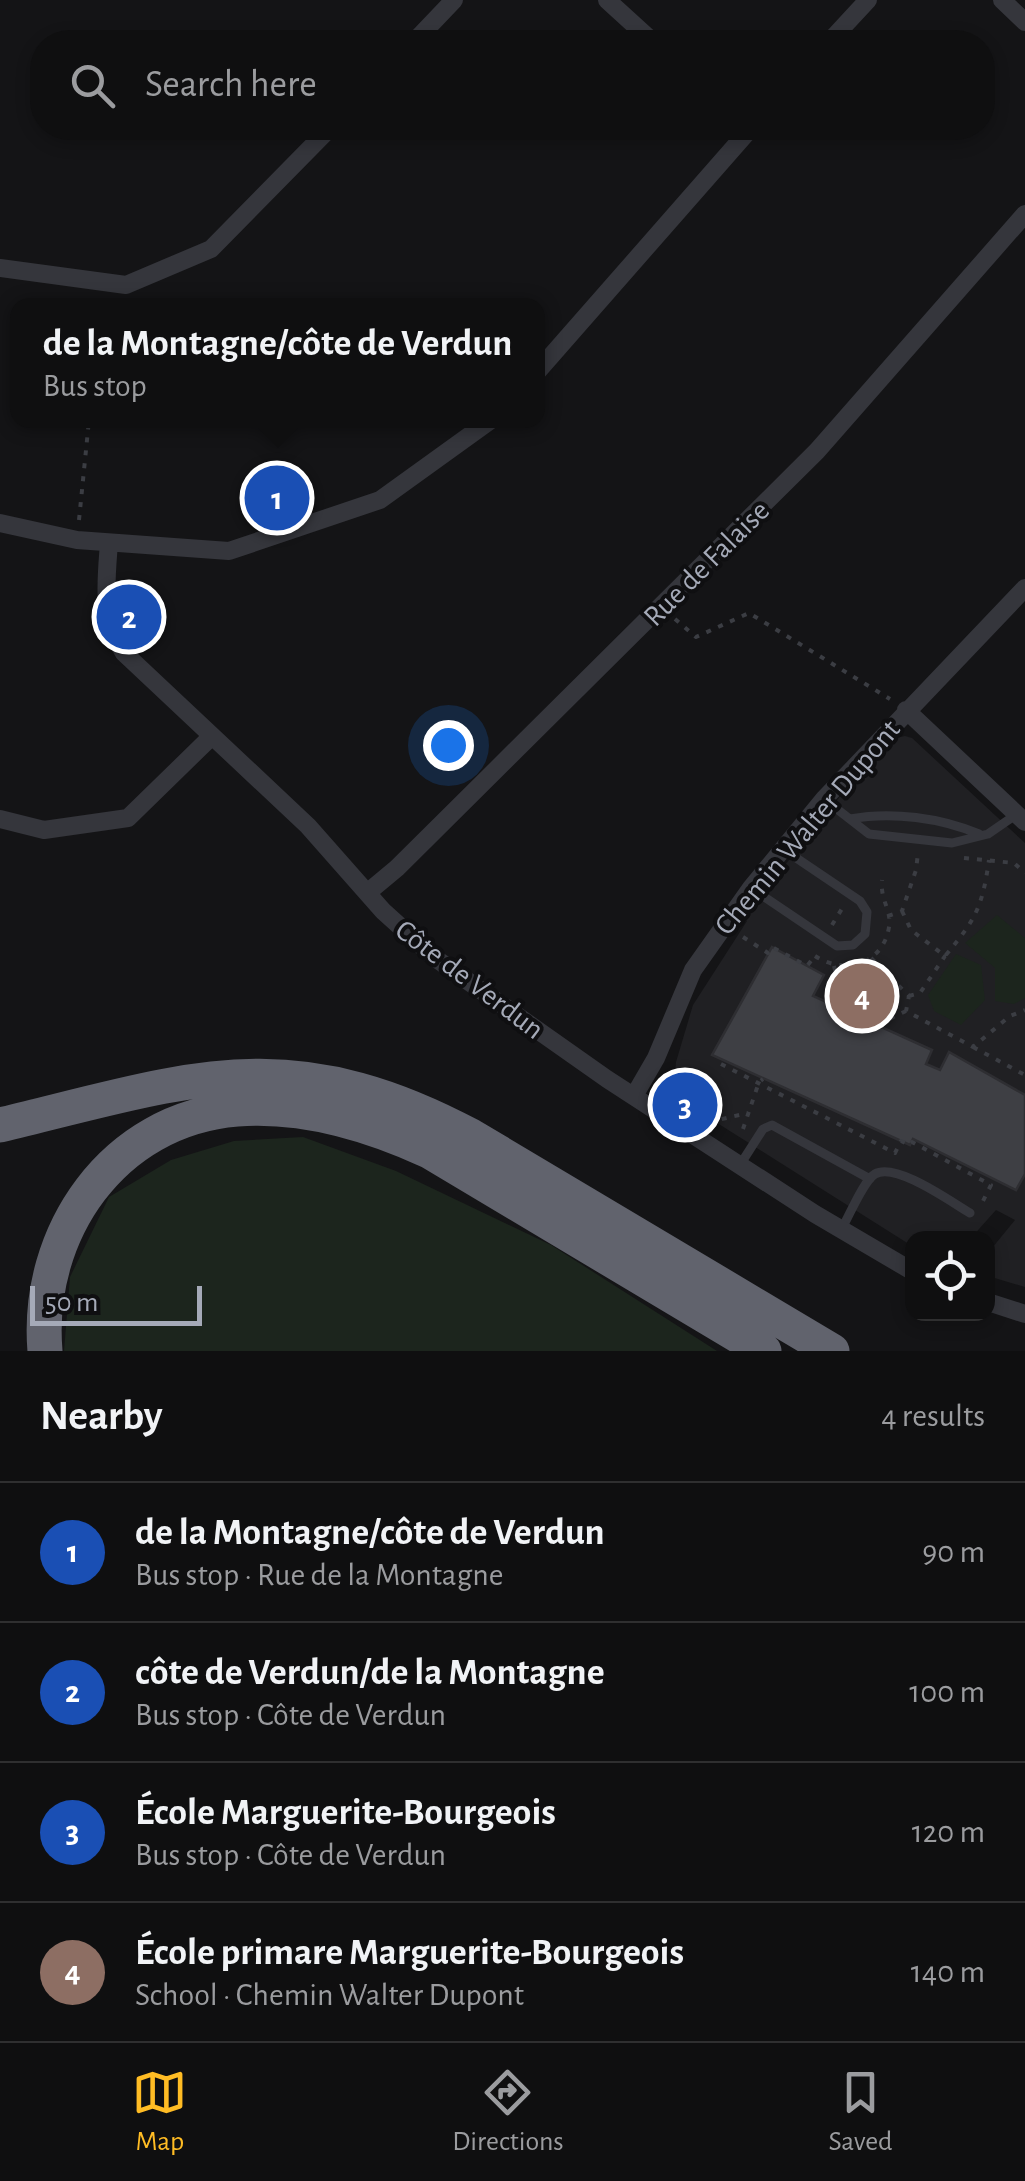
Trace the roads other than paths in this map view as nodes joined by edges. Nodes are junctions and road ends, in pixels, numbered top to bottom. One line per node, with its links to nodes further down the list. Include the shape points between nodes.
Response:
1 (454, 0): 6 (street)
2 (607, 0): 7 (street)
3 (868, 0): 8 (street)
4 (1002, 0): 5 (street)
5 (1025, 22)
6 (425, 30)
7 (640, 30)
8 (840, 30)
9 (318, 140): 12 (street, via 211,250 126,285)
10 (738, 140): 13 (street)
11 (1025, 214): 27 (street, Rue de Falaise, via 818,452)
12 (0, 268)
13 (545, 363)
14 (480, 428): 16 (street, via 380,500 229,551)
15 (0, 523): 16 (street)
16 (109, 543): 19 (street, Côte de Verdun, via 106,613 112,635)
17 (1025, 588): 18 (street, Chemin Walter Dupont)
18 (906, 710): 20 (street, Chemin Walter Dupont); 21 (street)
19 (211, 736): 23 (street, via 128,818 44,830); 27 (street, Côte de Verdun)
20 (824, 799): 22 (lane); 25 (street, Chemin Walter Dupont)
21 (1021, 818): 24 (lane)
22 (850, 819): 24 (lane, via 873,814 953,824); 24 (lane, via 872,834 952,844)
23 (0, 820)
24 (982, 836)
25 (783, 849): 26 (street, Chemin Walter Dupont); 26 (lane, via 860,901 867,912 865,934 853,945 837,946)
26 (750, 888): 28 (street, Chemin Walter Dupont, via 692,970)
27 (368, 893): 28 (street, Côte de Verdun, via 456,974)
28 (634, 1096): 30 (street, Côte de Verdun)
29 (0, 1125): 39 (highway, via 203,1078 280,1076 360,1088 471,1136)
30 (740, 1165): 31 (lane, via 762,1129 772,1125); 33 (street, Côte de Verdun)
31 (870, 1178): 32 (lane, via 898,1173); 33 (lane)
32 (970, 1213)
33 (842, 1230): 34 (street, Côte de Verdun)
34 (905, 1267)
35 (995, 1304): 36 (street)
36 (1025, 1314)
37 (45, 1351): 38 (highway, via 51,1266 66,1226 92,1188 167,1128 204,1114 256,1108 352,1122 429,1151)
38 (764, 1351)
39 (832, 1351)

